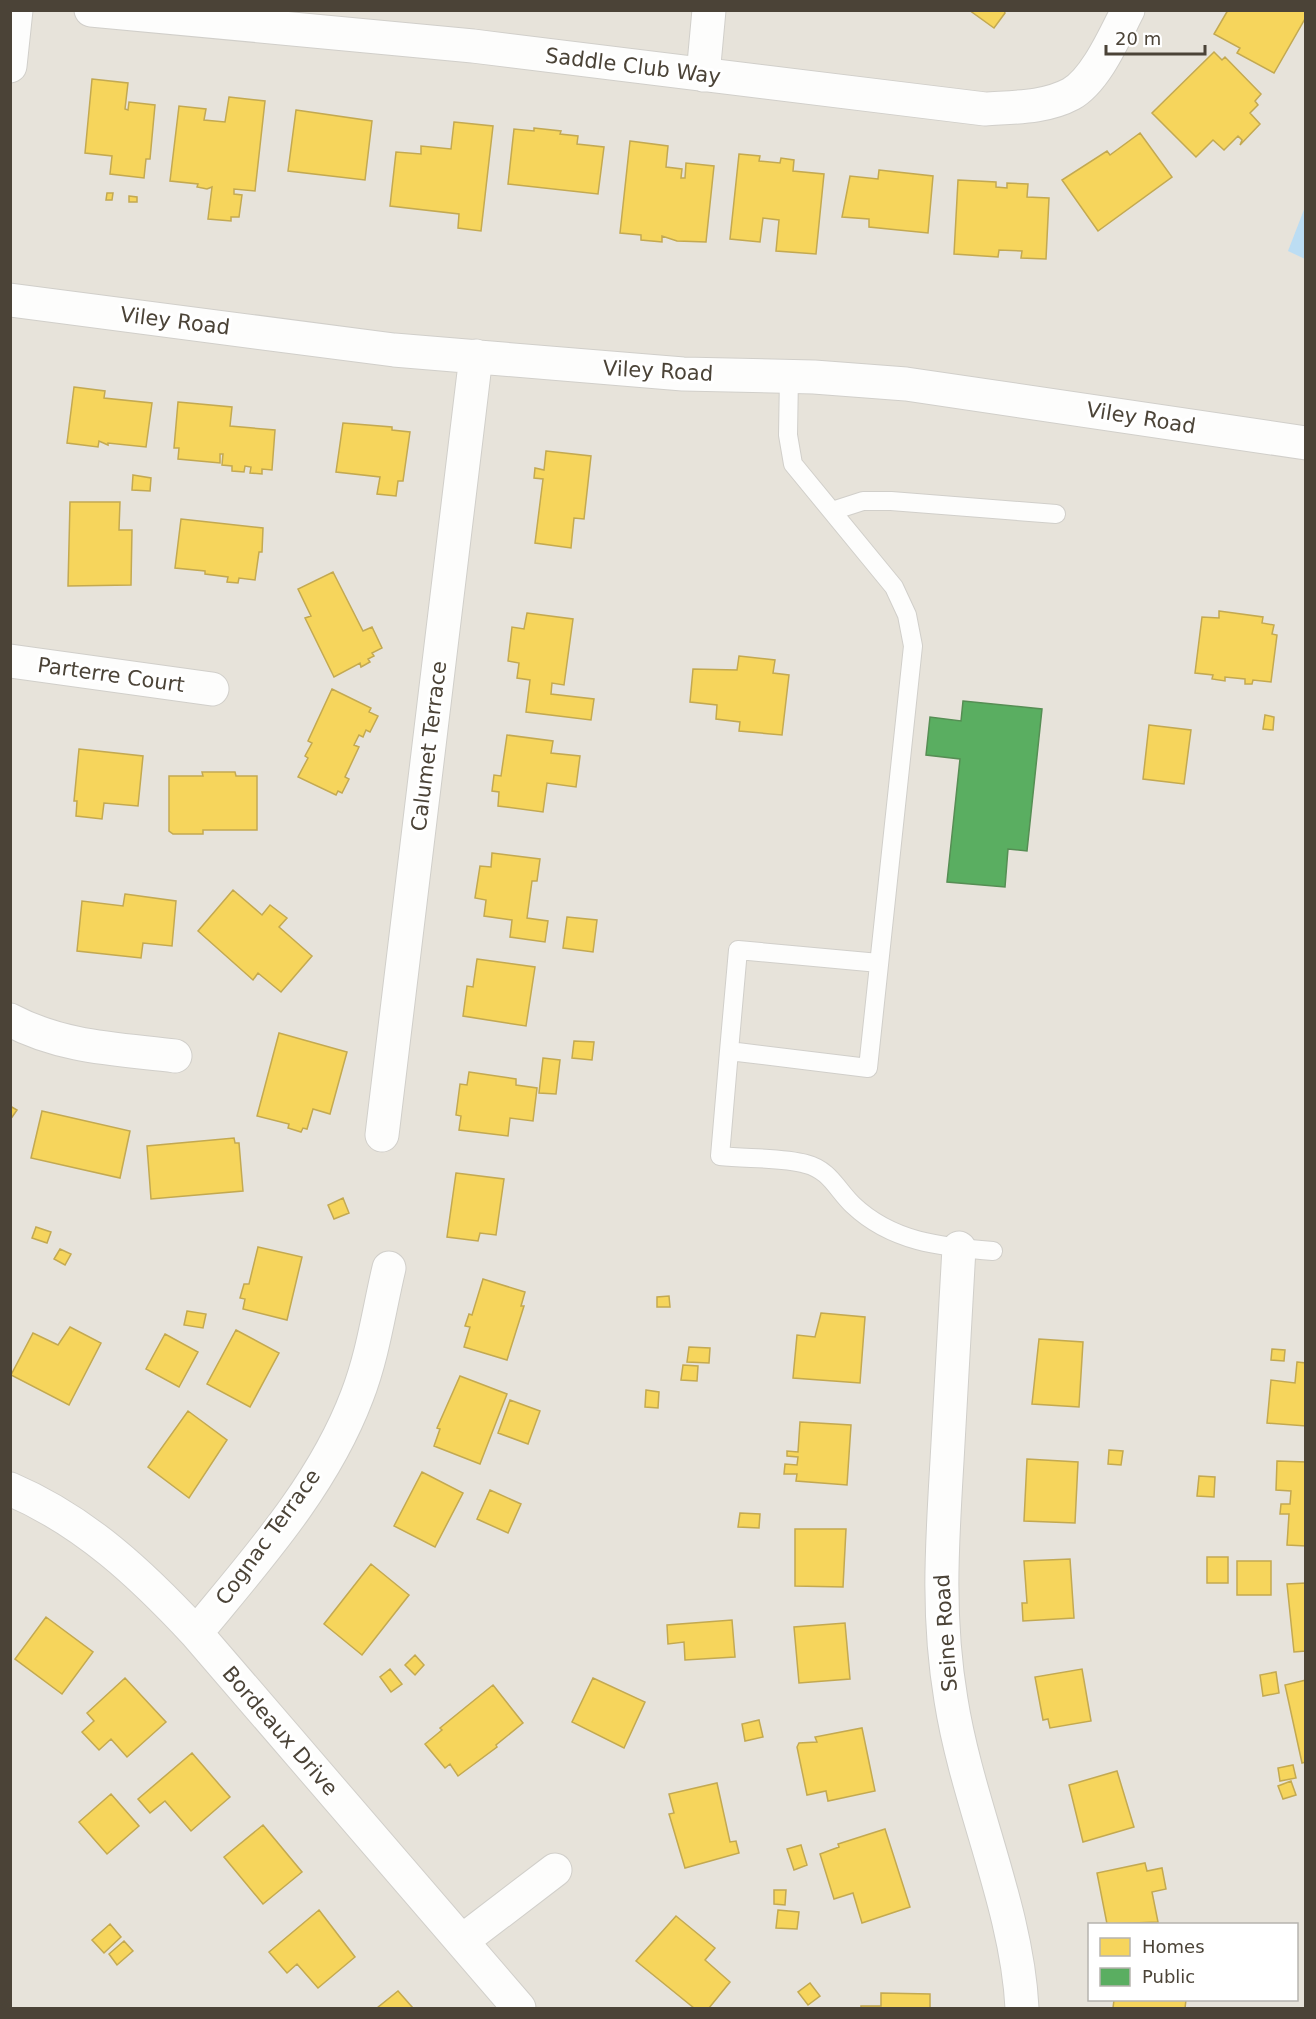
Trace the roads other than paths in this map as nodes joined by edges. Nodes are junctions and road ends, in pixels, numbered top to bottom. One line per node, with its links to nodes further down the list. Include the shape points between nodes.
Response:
1 (16, 10): 5 (street)
2 (91, 10): 6 (street, Saddle Club Way, via 473,46)
3 (709, 10): 6 (street)
4 (1128, 10): 6 (street, Saddle Club Way, via 1092,73 1072,93 1042,104 985,110)
5 (10, 66)
6 (703, 75)
7 (10, 300): 8 (street, Viley Road, via 394,350)
8 (476, 356): 9 (street, Viley Road, via 683,374); 19 (street, Calumet Terrace)
9 (789, 376): 10 (street, Viley Road, via 918,386); 11 (lane, via 788,435 793,464)
10 (1305, 442)
11 (832, 511): 12 (lane, via 863,501 891,501); 15 (lane, via 894,587 907,615 913,645)
12 (1056, 514)
13 (10, 661): 14 (street, Parterre Court)
14 (212, 689)
15 (879, 963): 17 (lane, via 738,950); 17 (lane, via 868,1068)
16 (10, 1020): 18 (street, via 46,1037 93,1048)
17 (729, 1051): 20 (lane, via 720,1156 807,1164 832,1178 851,1204 879,1227 938,1246)
18 (175, 1056)
19 (382, 1135)
20 (959, 1248): 21 (lane); 28 (street, Seine Road, via 940,1584 943,1644 964,1767 1014,1946)
21 (993, 1251)
22 (389, 1268): 24 (street, Cognac Terrace, via 357,1396 337,1439 301,1499)
23 (10, 1489): 24 (street, Bordeaux Drive, via 87,1531 147,1580)
24 (196, 1633): 26 (street, Bordeaux Drive)
25 (555, 1870): 26 (street)
26 (462, 1941): 27 (street, Bordeaux Drive)
27 (519, 2008)
28 (1022, 2008)

